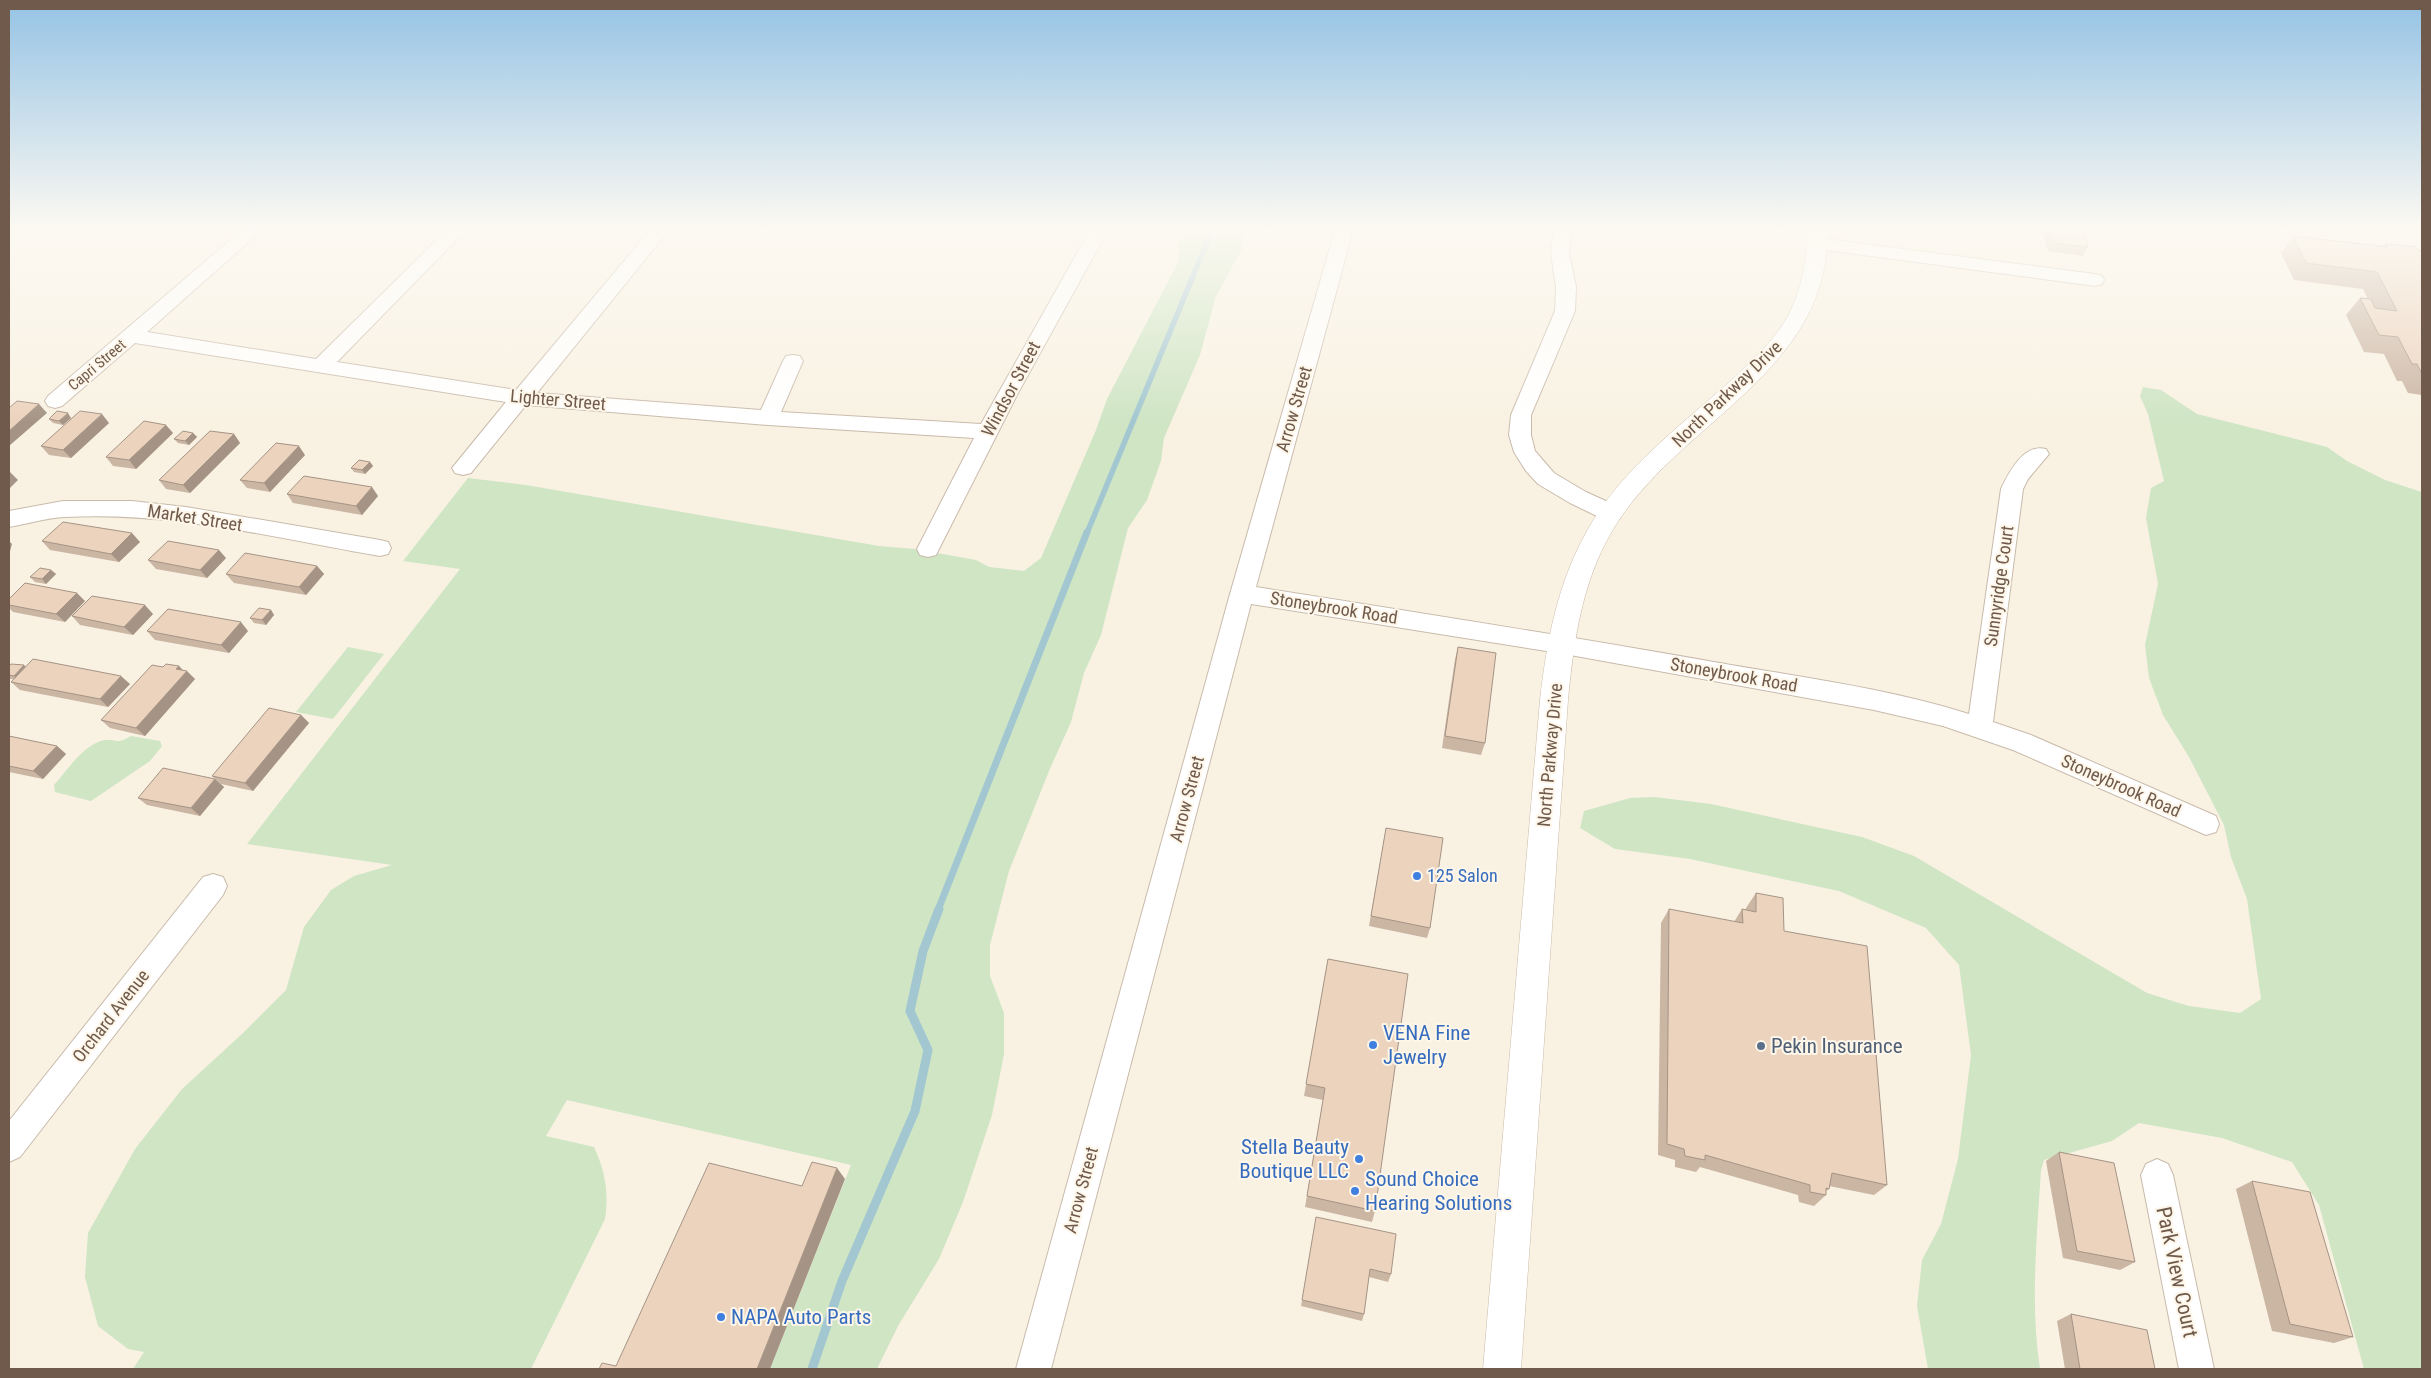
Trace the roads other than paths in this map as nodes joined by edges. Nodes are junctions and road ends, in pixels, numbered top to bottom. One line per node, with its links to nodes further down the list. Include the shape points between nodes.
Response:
1 (180, 294): 8 (street, Capri Street)
2 (393, 294): 10 (street)
3 (607, 294): 11 (street)
4 (1063, 294): 14 (street, Windsor Street)
5 (1326, 294): 21 (street, Arrow Street)
6 (1566, 294): 17 (street, via 1567,303 1521,415 1521,445 1529,460 1552,484)
7 (1808, 294): 17 (main road, North Parkway Drive, via 1784,338 1639,479)
8 (132, 336): 10 (street, Lighter Street); 12 (street, Capri Street)
9 (793, 361): 13 (street)
10 (321, 366): 11 (street, Lighter Street)
11 (521, 398): 13 (street, Lighter Street); 16 (street)
12 (55, 401)
13 (768, 418): 14 (street, Lighter Street)
14 (988, 432): 20 (street, Windsor Street)
15 (2038, 454): 23 (street, Sunnyridge Court, via 2018,475 2012,489)
16 (463, 468)
17 (1611, 513): 22 (main road, North Parkway Drive, via 1577,576)
18 (9, 519): 19 (street, Market Street, via 63,509 132,508)
19 (380, 548)
20 (928, 549)
21 (1242, 594): 22 (street, Stoneybrook Road); 28 (street, Arrow Street)
22 (1559, 644): 23 (street, Stoneybrook Road, via 1874,700); 29 (main road, North Parkway Drive)
23 (1980, 727): 24 (street, Stoneybrook Road, via 2050,753)
24 (2206, 824)
25 (212, 886): 26 (street, Orchard Avenue)
26 (9, 1146)
27 (2156, 1175): 30 (street, Park View Court)
28 (1033, 1369)
29 (1502, 1369)
30 (2196, 1369)

